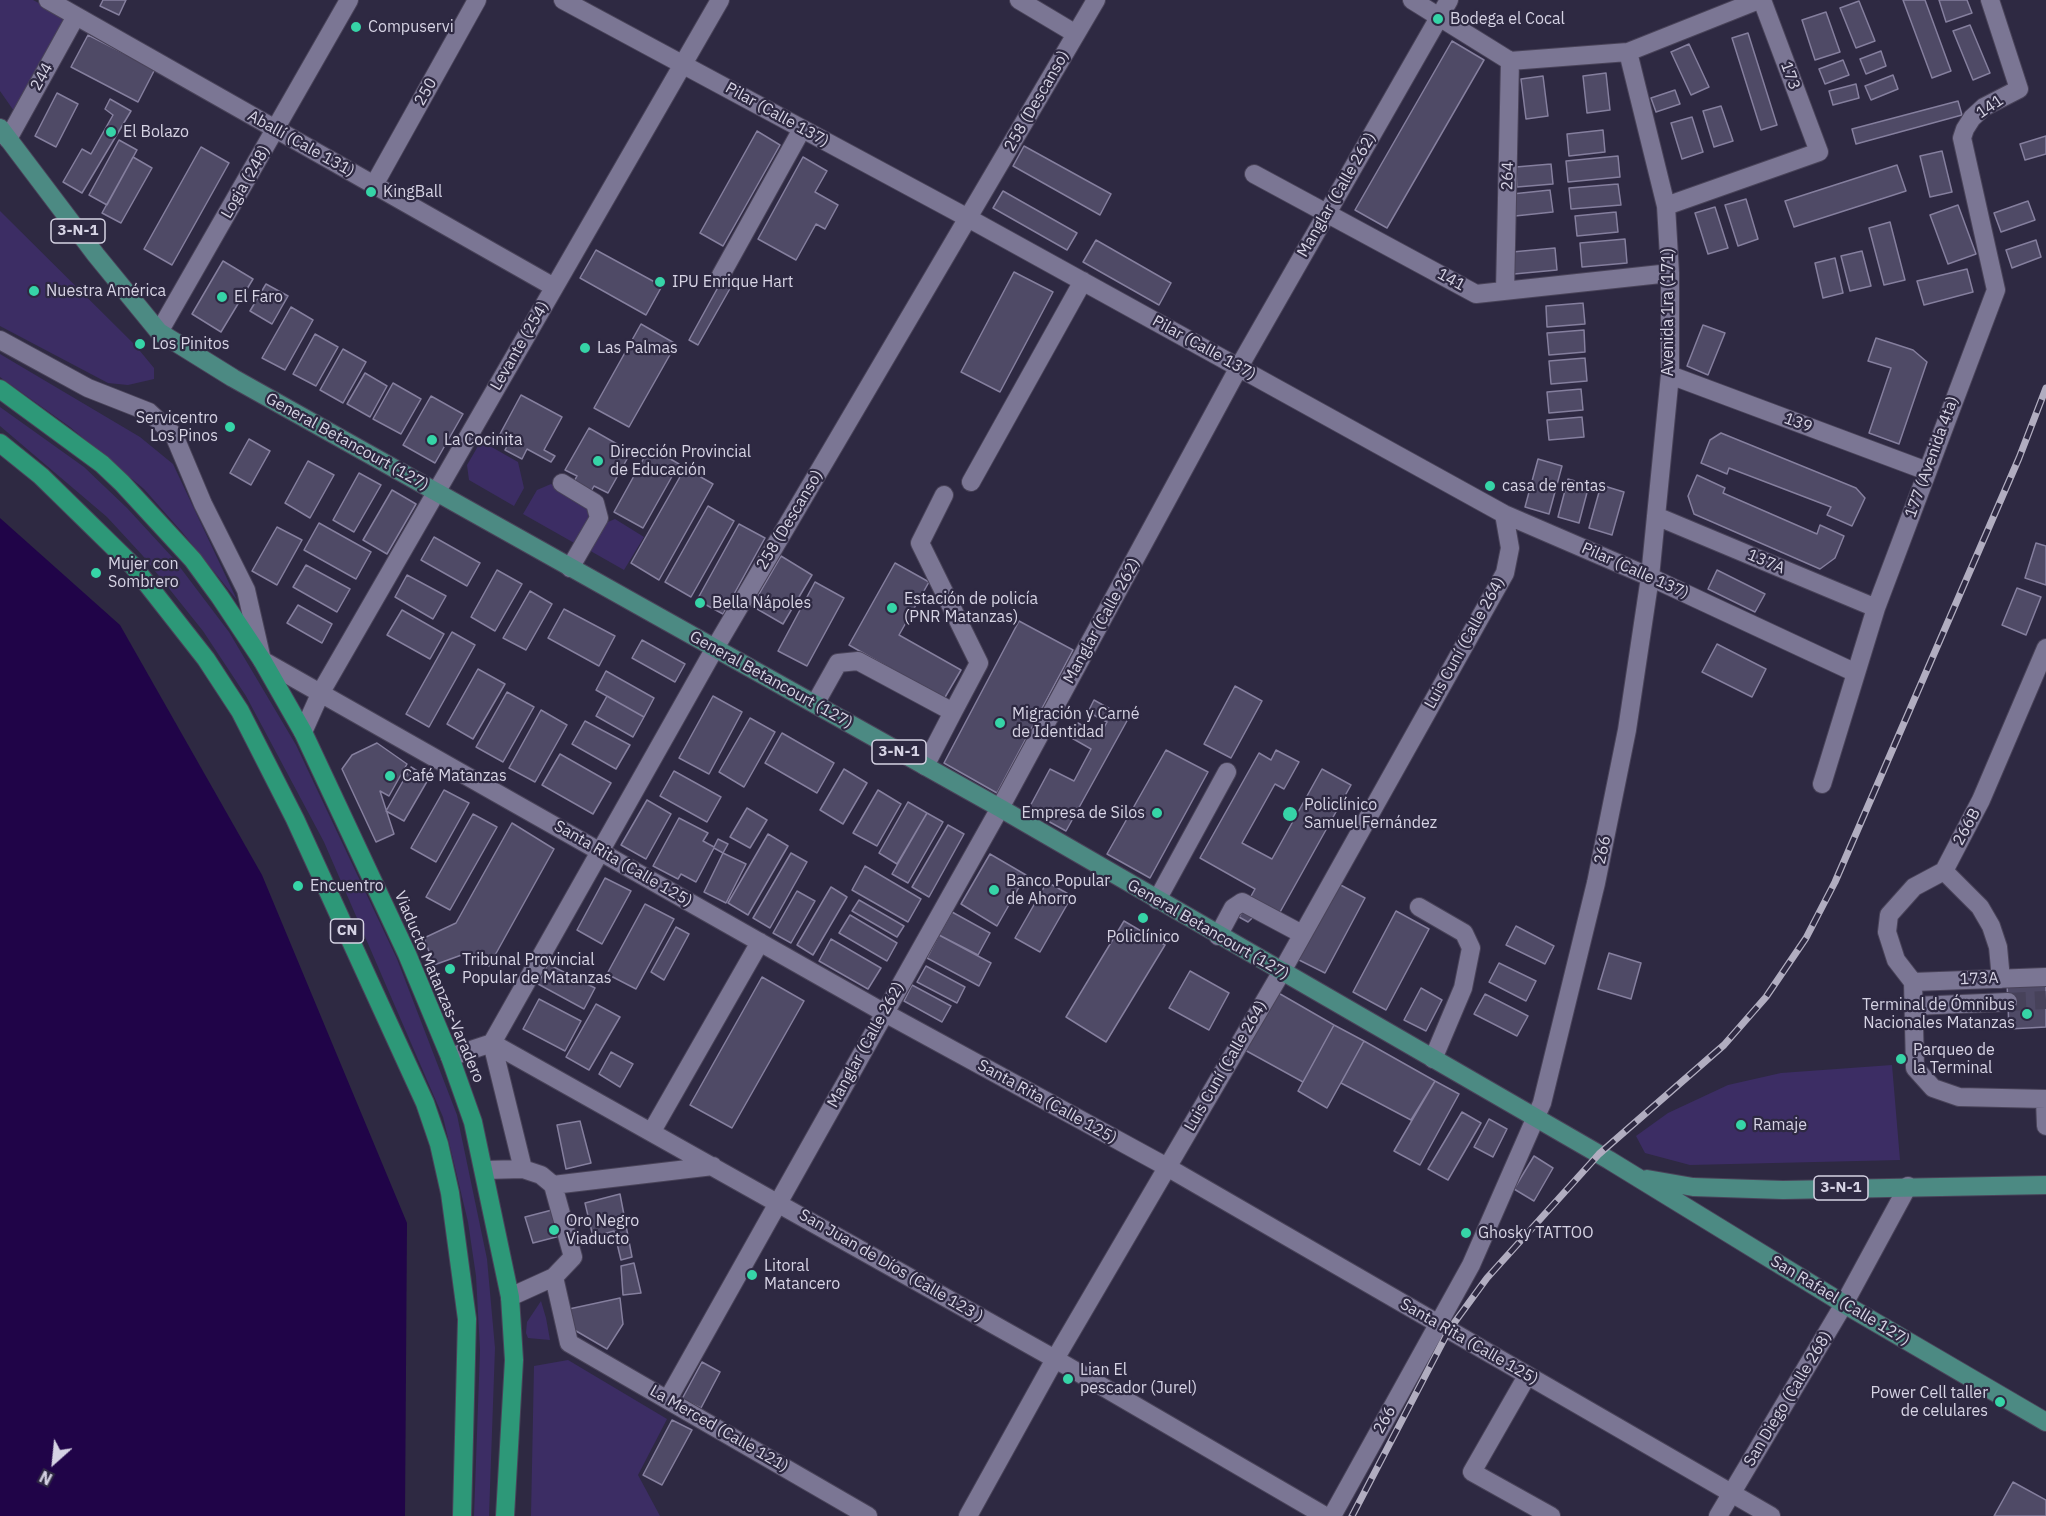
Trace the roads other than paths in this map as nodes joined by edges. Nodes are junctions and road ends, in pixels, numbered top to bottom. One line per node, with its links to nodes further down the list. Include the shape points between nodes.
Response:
1 (48, 0): 12 (street, Aballí (Cale 131))
2 (349, 0): 20 (street, Logia (248))
3 (477, 0): 23 (street, 250)
4 (563, 0): 17 (street, Pilar (Calle 137))
5 (720, 0): 17 (street, Levante (254))
6 (1019, 0): 14 (street)
7 (1096, 0): 14 (street, 258 (Descanso))
8 (1412, 0): 13 (street)
9 (1449, 0): 13 (street, Manglar (Calle 262))
10 (1761, 0): 15 (street); 24 (street, 173, via 1819,152)
11 (1990, 0): 19 (street, 141, via 2019,89 1984,107)
12 (76, 16): 20 (street, Aballí (Cale 131)); 21 (street, 244)
13 (1440, 16): 16 (street); 25 (street, Manglar (Calle 262))
14 (1076, 34): 26 (street, 258 (Descanso))
15 (1628, 52): 16 (street); 24 (street, Avenida 1ra (171))
16 (1510, 61): 31 (street, 264)
17 (684, 63): 18 (street, Pilar (Calle 137)); 30 (street, Levante (254))
18 (802, 129): 26 (street, Pilar (Calle 137)); 28 (street)
19 (1965, 129): 38 (street, 177 (Avenida 4ta), via 1964,149 1996,290)
20 (276, 130): 23 (street, Aballí (Cale 131)); 32 (street, Logia (248))
21 (4, 133): 32 (main road, General Betancourt (127) / 3-N-1)
22 (1254, 174): 25 (street, 141)
23 (375, 185): 30 (street, Aballí (Cale 131))
24 (1666, 206): 27 (street, Avenida 1ra (171))
25 (1328, 212): 31 (street, 141, via 1476,294); 34 (street, Manglar (Calle 262))
26 (968, 218): 29 (street, Pilar (Calle 137)); 48 (street, 258 (Descanso))
27 (1670, 273): 31 (street, 141); 35 (street, Avenida 1ra (171))
28 (721, 275)
29 (1083, 281): 34 (street, Pilar (Calle 137)); 39 (street)
30 (554, 287): 41 (street, Levante (254))
31 (1506, 291)
32 (159, 332): 41 (main road, General Betancourt (127) / 3-N-1)
33 (0, 340): 50 (street, via 88,388 149,412 174,435 246,590)
34 (1239, 367): 43 (street, Pilar (Calle 137)); 59 (street, Manglar (Calle 262))
35 (1670, 375): 38 (street, 139); 44 (street, Avenida 1ra (171))
36 (0, 389): 50 (highway, Viaducto Matanzas-Varadero / CN, via 102,464 142,502 193,560)
37 (0, 443): 99 (highway, CN, via 41,476 134,566 206,659 240,711 295,819 425,1103 450,1193 467,1319)
38 (1927, 471): 47 (street, 177 (Avenida 4ta))
39 (971, 482)
40 (562, 483): 45 (street, via 596,503 598,518)
41 (436, 492): 45 (main road, General Betancourt (127) / 3-N-1); 52 (street, Levante (254))
42 (944, 495): 54 (street, via 920,543 979,663)
43 (1504, 514): 46 (street, Pilar (Calle 137)); 64 (street, Luis Cuní (Calle 264), via 1510,548 1505,573)
44 (1656, 516): 46 (street, Avenida 1ra (171)); 47 (street, 137A)
45 (570, 568): 48 (main road, General Betancourt (127) / 3-N-1)
46 (1650, 577): 51 (street, Pilar (Calle 137)); 78 (street, 266, via 1627,730 1596,883 1547,1089)
47 (1875, 608): 51 (street, 177 (Avenida 4ta))
48 (715, 648): 53 (main road, General Betancourt (127) / 3-N-1); 60 (street, 258 (Descanso))
49 (2046, 648): 61 (street, 266B, via 1981,800)
50 (262, 660): 52 (street, Santa Rita (Calle 125)); 55 (highway, Viaducto Matanzas-Varadero / CN)
51 (1856, 673): 58 (street, 177 (Avenida 4ta))
52 (321, 692): 55 (street, Levante (254)); 60 (street, Santa Rita (Calle 125))
53 (815, 704): 54 (street, via 838,663 858,661); 56 (main road, General Betancourt (127) / 3-N-1)
54 (953, 712): 56 (street)
55 (303, 732): 75 (highway, Viaducto Matanzas-Varadero / CN, via 407,954)
56 (925, 766): 59 (main road, General Betancourt (127) / 3-N-1)
57 (1227, 772): 62 (street)
58 (1822, 784)
59 (1000, 808): 62 (main road, General Betancourt (127) / 3-N-1); 73 (street, Manglar (Calle 262))
60 (602, 852): 66 (street, Santa Rita (Calle 125)); 74 (street, 258 (Descanso))
61 (1944, 870): 69 (street, via 1980,907 1991,926); 70 (street, via 1914,887 1889,915 1887,932 1896,960)
62 (1157, 900): 65 (main road, General Betancourt (127) / 3-N-1)
63 (1419, 906): 76 (street, via 1464,933 1471,948 1463,988)
64 (1302, 934): 65 (street, via 1242,902 1233,908); 67 (street, Luis Cuní (Calle 264))
65 (1218, 936): 67 (main road, General Betancourt (127) / 3-N-1)
66 (760, 942): 73 (street, Santa Rita (Calle 125)); 80 (street)
67 (1281, 972): 76 (main road, General Betancourt (127) / 3-N-1); 82 (street, Luis Cuní (Calle 264))
68 (2046, 976): 69 (street, 173A)
69 (2001, 978): 70 (street, 173A)
70 (1913, 982): 72 (street)
71 (2007, 1002): 72 (street)
72 (1914, 1006): 77 (street, via 1915,1068 1933,1088 1959,1097)
73 (883, 1012): 82 (street, Santa Rita (Calle 125)); 89 (street, Manglar (Calle 262))
74 (492, 1043): 75 (street); 80 (street, San Juan de Díos (Calle 123 )); 83 (street)
75 (450, 1057): 84 (highway, Viaducto Matanzas-Varadero / CN, via 473,1122)
76 (1433, 1059): 78 (main road, General Betancourt (127) / 3-N-1)
77 (2045, 1100): 79 (street)
78 (1535, 1118): 85 (main road, General Betancourt (127) / 3-N-1); 93 (street, 266, via 1471,1264)
79 (2046, 1126)
80 (652, 1131): 81 (street, San Juan de Díos (Calle 123 ))
81 (713, 1166): 86 (street); 89 (street, San Juan de Díos (Calle 123 ))
82 (1167, 1167): 93 (street, Santa Rita (Calle 125)); 94 (street, Luis Cuní (Calle 264))
83 (523, 1169): 84 (street); 86 (street)
84 (484, 1170): 91 (highway, Viaducto Matanzas-Varadero / CN)
85 (1636, 1177): 88 (main road, 3-N-1, via 1717,1188); 92 (main road, San Rafael (Calle 127))
86 (553, 1185): 90 (street, via 573,1257)
87 (2046, 1185): 88 (main road, 3-N-1)
88 (1908, 1186): 92 (street, San Diego (Calle 268))
89 (779, 1203): 94 (street, San Juan de Díos (Calle 123 )); 96 (street, Manglar (Calle 262))
90 (554, 1277): 91 (street); 96 (street, La Merced (Calle 121), via 569,1343)
91 (510, 1297): 100 (highway, Viaducto Matanzas-Varadero / CN, via 513,1360)
92 (1844, 1304): 97 (main road, San Rafael (Calle 127)); 98 (street, San Diego (Calle 268))
93 (1438, 1323): 95 (street, Santa Rita (Calle 125)); 104 (street, 266)
94 (1055, 1359): 102 (street, Luis Cuní (Calle 264)); 103 (street, San Juan de Díos (Calle 123 ))
95 (1527, 1376): 98 (street, Santa Rita (Calle 125)); 105 (street, via 1472,1472)
96 (668, 1399): 101 (street, La Merced (Calle 121))
97 (2046, 1422)
98 (1732, 1494): 106 (street, San Diego (Calle 268)); 107 (street, Santa Rita (Calle 125))
99 (462, 1516)
100 (505, 1516)
101 (868, 1516)
102 (968, 1516)
103 (1325, 1516)
104 (1332, 1516)
105 (1551, 1516)
106 (1718, 1516)
107 (1771, 1516)

